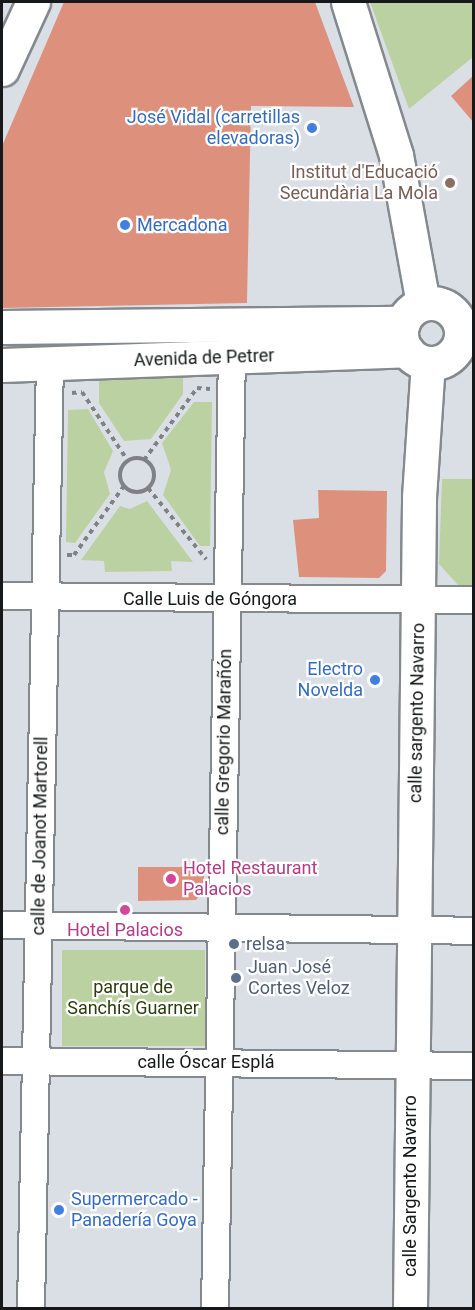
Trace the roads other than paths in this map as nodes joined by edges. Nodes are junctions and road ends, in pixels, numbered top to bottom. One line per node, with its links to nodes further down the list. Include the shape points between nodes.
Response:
1 (33, 2): 3 (street)
2 (348, 2): 5 (street, calle sargento Navarro, via 396,155)
3 (2, 69)
4 (2, 327): 5 (street, Avenida de Petrer)
5 (440, 337): 6 (street, Avenida de Petrer); 11 (street, calle sargento Navarro, via 419,497)
6 (232, 356): 8 (street, Avenida de Petrer); 12 (street, calle Gregorio Marañón)
7 (2, 364): 8 (street, Avenida de Petrer)
8 (50, 364): 10 (street, calle de Joanot Martorell)
9 (2, 596): 10 (street, Calle Luis de Góngora)
10 (43, 597): 12 (street, Calle Luis de Góngora); 15 (street, calle de Joanot Martorell)
11 (419, 599): 12 (street, Calle Luis de Góngora); 13 (street, Calle Luis de Góngora); 16 (street, calle sargento Navarro)
12 (227, 600): 17 (street, calle Gregorio Marañón)
13 (474, 600)
14 (2, 925): 15 (street)
15 (38, 925): 17 (street); 20 (street, calle de Joanot Martorell)
16 (412, 928): 17 (street); 18 (street); 22 (street, calle sargento Navarro)
17 (220, 929): 21 (street, calle Gregorio Marañón)
18 (474, 931)
19 (2, 1061): 20 (street, calle Óscar Esplá)
20 (37, 1061): 21 (street, calle Óscar Esplá); 24 (street, calle de Joanot Martorell)
21 (219, 1062): 22 (street, calle Óscar Esplá); 25 (street, calle Gregorio Marañón)
22 (411, 1063): 23 (street, calle Óscar Esplá); 26 (street, calle Sargento Navarro)
23 (474, 1066)
24 (32, 1308)
25 (215, 1308)
26 (410, 1308)

